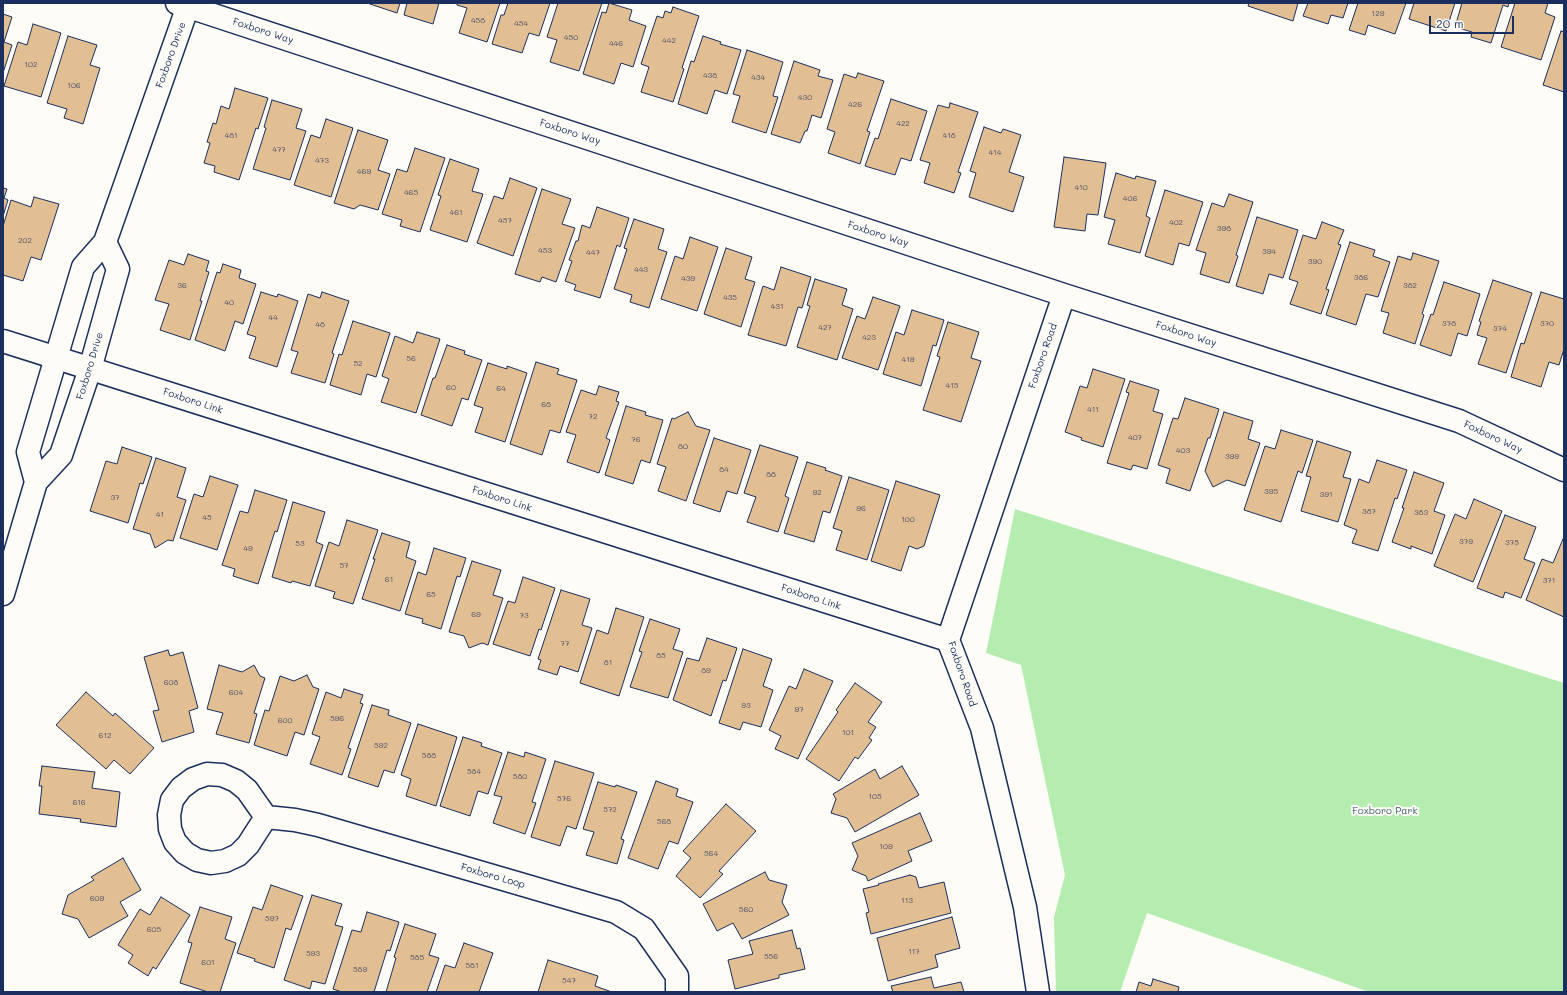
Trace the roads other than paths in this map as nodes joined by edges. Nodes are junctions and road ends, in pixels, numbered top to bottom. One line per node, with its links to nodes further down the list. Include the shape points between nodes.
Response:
1 (185, 4): 2 (street, Foxboro Drive); 3 (street, Foxboro Way)
2 (105, 242): 5 (street, Foxboro Drive, via 83,267); 6 (street, Foxboro Drive, via 118,268)
3 (1064, 295): 7 (street, Foxboro Way, via 1459,421); 10 (street, Foxboro Road)
4 (3, 341): 5 (street, Foxboro Link)
5 (56, 358): 6 (street, Foxboro Link); 8 (street, Foxboro Drive, via 28,452)
6 (90, 369): 8 (street, Foxboro Drive, via 61,455); 10 (street, Foxboro Link)
7 (1564, 470)
8 (36, 482): 9 (street, Foxboro Drive)
9 (3, 594)
10 (948, 640): 13 (street, Foxboro Road, via 982,728 1025,907)
11 (266, 817): 11 (street, via 247,790 236,781 222,775 207,774 193,779 181,788 172,800 169,815 170,829 175,842 185,853 197,860 211,862 225,861 238,855 253,839); 12 (street, Foxboro Loop, via 318,825 616,912 644,929 677,976)
12 (677, 992)
13 (1038, 992)

